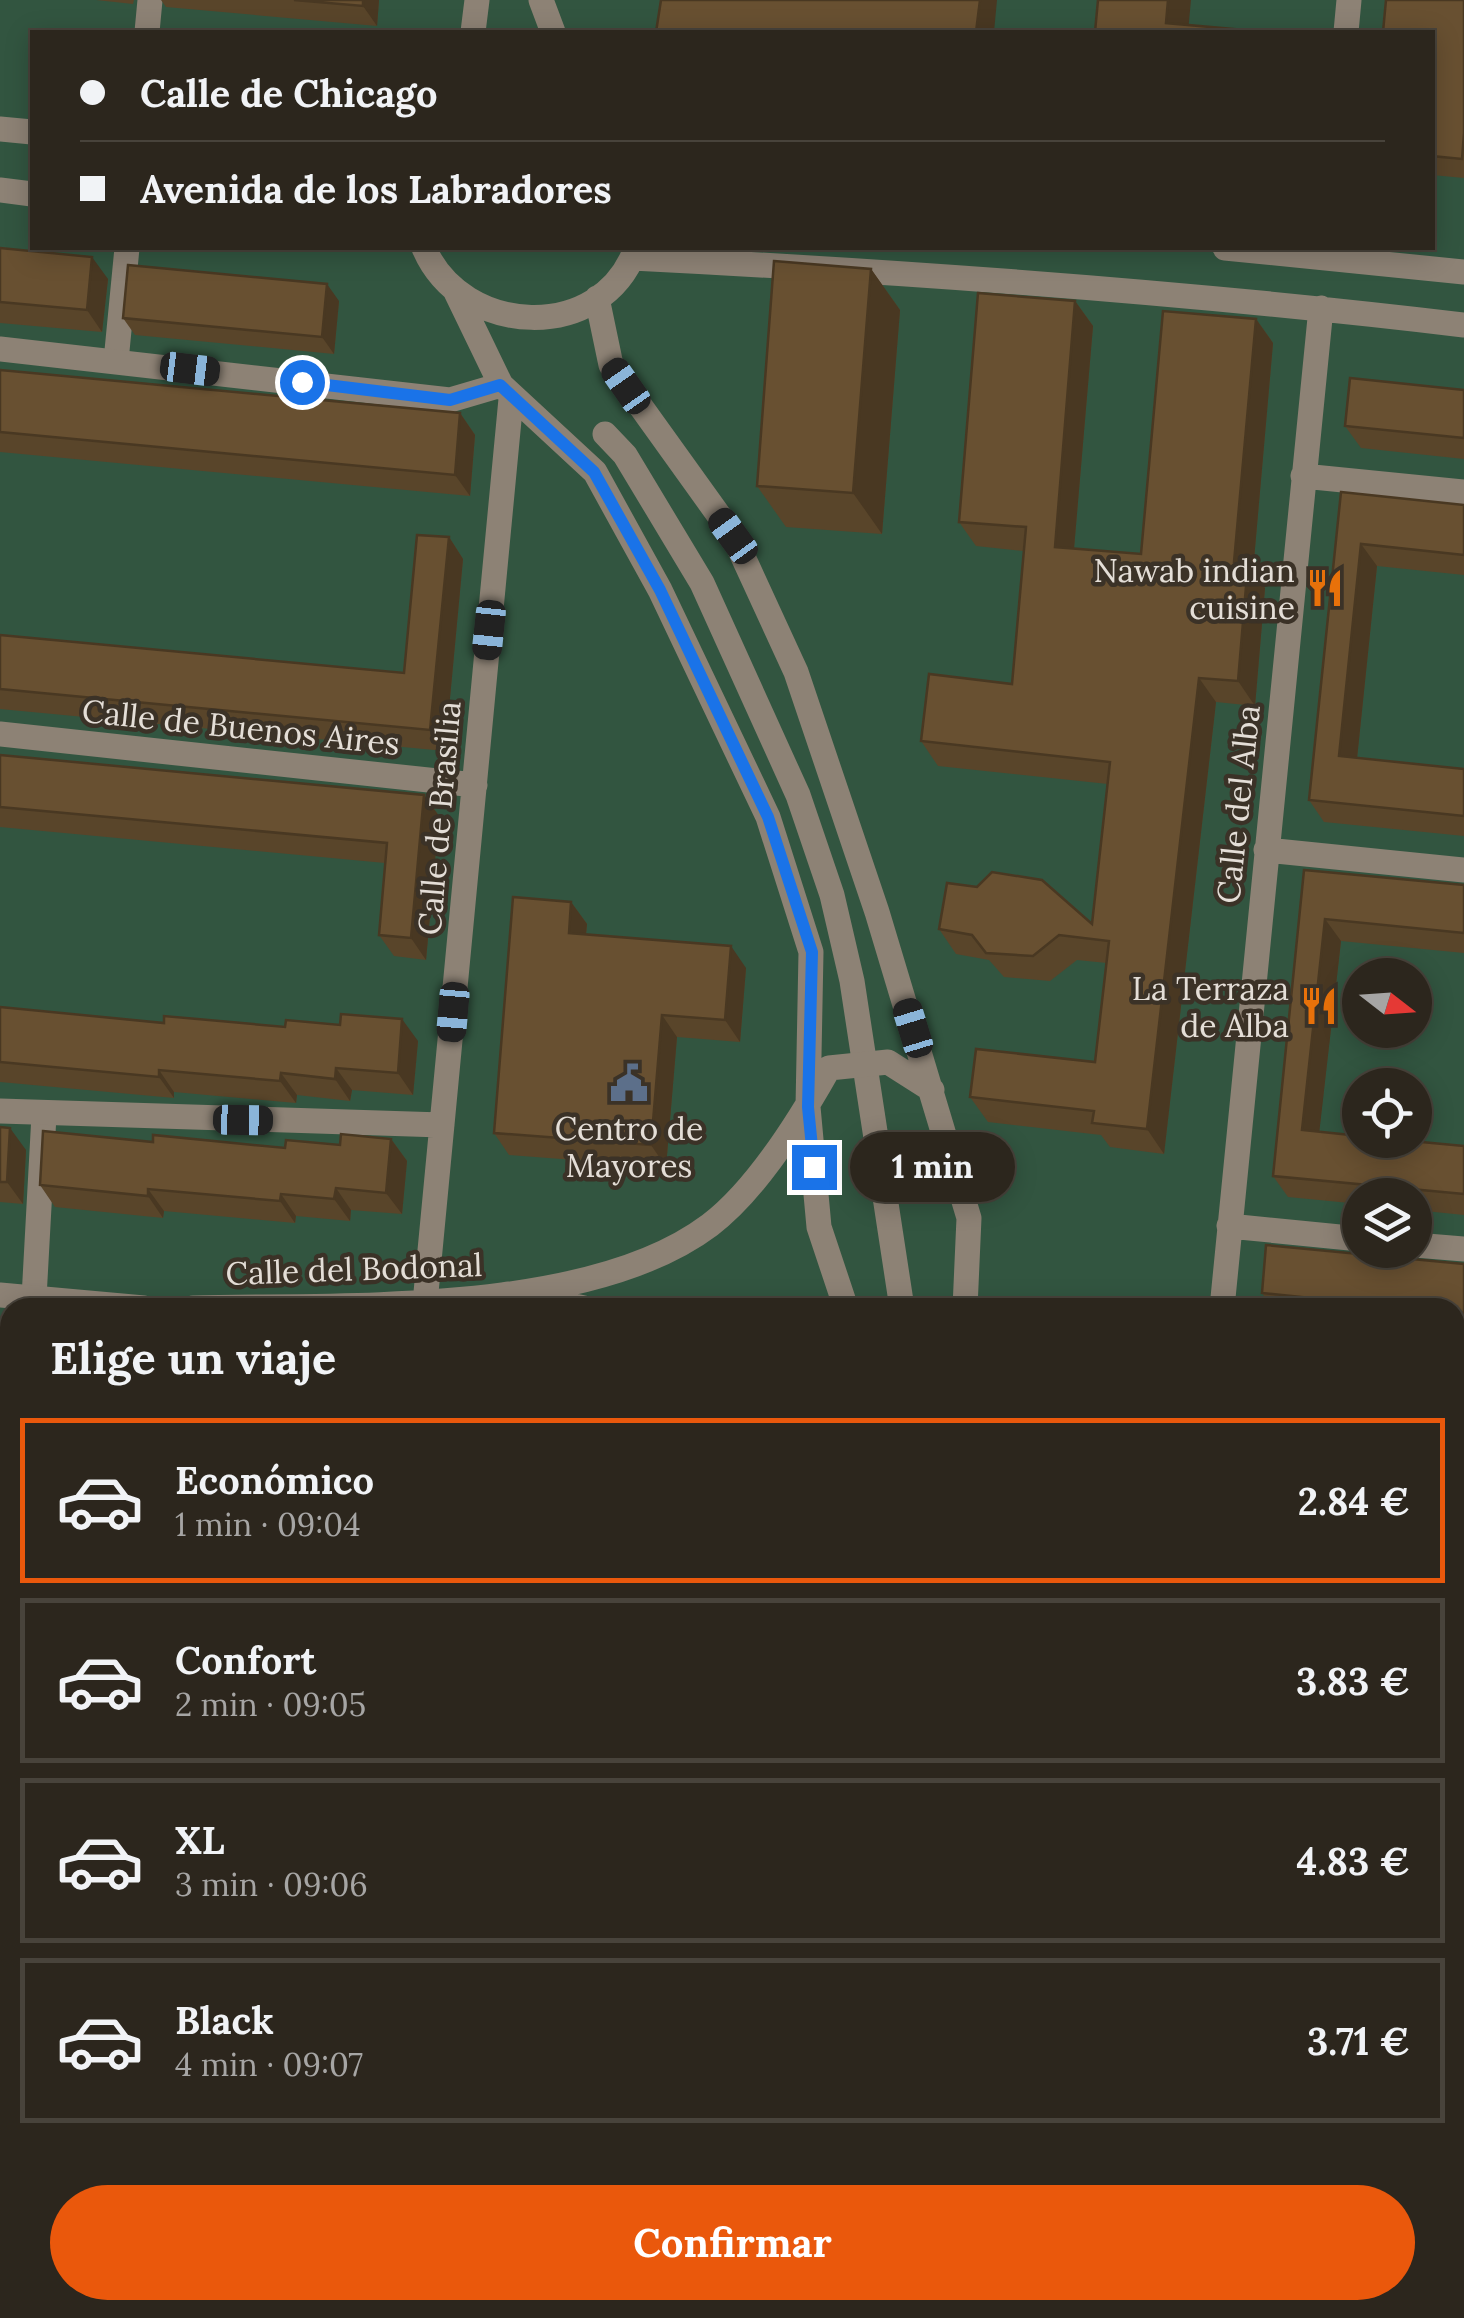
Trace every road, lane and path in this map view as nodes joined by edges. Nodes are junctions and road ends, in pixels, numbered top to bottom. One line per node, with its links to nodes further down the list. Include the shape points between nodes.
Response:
1 (150, 0): 5 (street)
2 (477, 0): 6 (street)
3 (541, 0): 7 (street)
4 (1349, 0): 8 (street)
5 (147, 30)
6 (473, 30)
7 (552, 30)
8 (1346, 30)
9 (0, 129): 10 (street)
10 (30, 132)
11 (0, 190): 12 (street)
12 (30, 194)
13 (127, 250): 24 (street)
14 (423, 250): 19 (street)
15 (1276, 250): 16 (street)
16 (1326, 252): 18 (street)
17 (634, 253): 20 (street); 21 (street)
18 (1464, 272)
19 (456, 292): 20 (street, via 489,312 526,320 563,315); 25 (street)
20 (597, 298): 34 (street, via 611,365 733,536 796,672)
21 (1320, 308): 22 (street); 27 (street, Calle del Alba)
22 (1464, 325)
23 (0, 349): 24 (street)
24 (116, 360): 25 (street, via 450,400)
25 (506, 392): 30 (street, Calle de Brasilia); 35 (street, via 594,472 660,590 768,817 812,952)
26 (605, 434): 33 (street, via 625,455 702,583 798,795 832,895)
27 (1303, 476): 28 (street); 31 (street, Calle del Alba)
28 (1464, 492)
29 (0, 734): 30 (street, Calle de Buenos Aires)
30 (474, 785): 38 (street, Calle de Brasilia)
31 (1266, 850): 32 (street); 39 (street, Calle del Alba)
32 (1464, 870)
33 (866, 1064): 34 (street, via 888,1062); 35 (street, Calle del Bodonal, via 829,1068); 50 (street)
34 (932, 1090): 51 (street, via 970,1218)
35 (808, 1107): 43 (street, Calle del Bodonal, via 774,1156 711,1224 643,1261); 49 (street, via 819,1227)
36 (0, 1111): 37 (street)
37 (44, 1116): 38 (street); 45 (street)
38 (442, 1126): 46 (street, Calle de Brasilia)
39 (1229, 1226): 40 (street); 52 (street, Calle del Alba)
40 (1342, 1237)
41 (1432, 1246): 42 (street)
42 (1464, 1249)
43 (518, 1294): 47 (street, Calle del Bodonal); 48 (street, Calle del Bodonal)
44 (0, 1296): 45 (street)
45 (34, 1298)
46 (425, 1298)
47 (477, 1298)
48 (537, 1298)
49 (843, 1298)
50 (901, 1298)
51 (966, 1298)
52 (1223, 1298)

